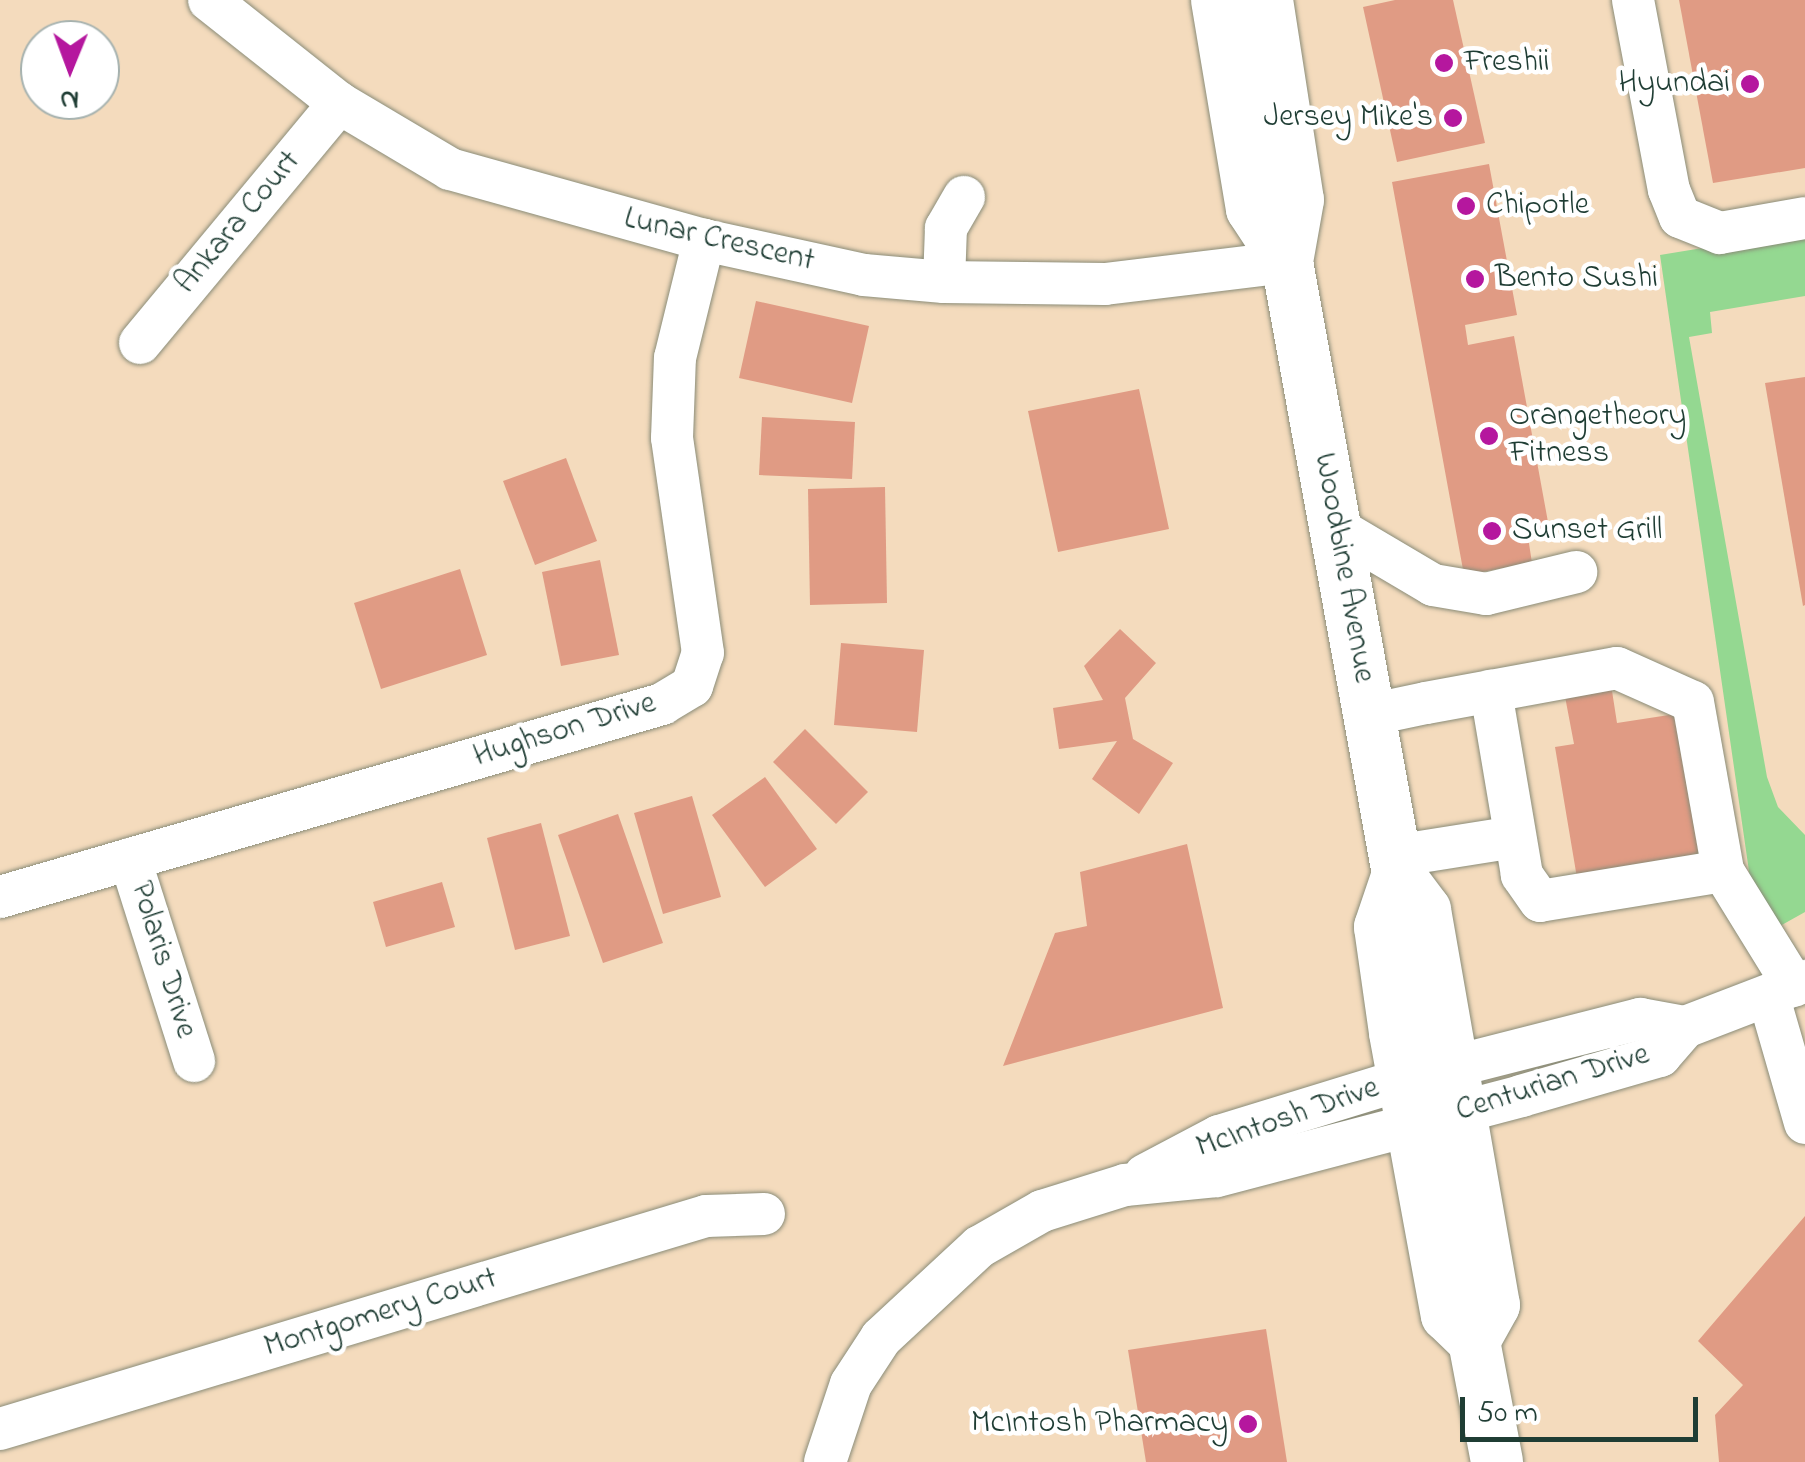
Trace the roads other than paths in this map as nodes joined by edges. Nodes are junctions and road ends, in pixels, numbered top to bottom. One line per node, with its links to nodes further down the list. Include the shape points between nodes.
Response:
1 (208, 0): 5 (street, Lunar Crescent)
2 (1218, 0): 9 (main road, Woodbine Avenue, via 1252,210)
3 (1267, 0): 9 (main road, Woodbine Avenue, via 1298,200)
4 (1634, 0): 7 (street, via 1668,190 1680,217 1720,233)
5 (338, 103): 8 (street, Lunar Crescent, via 450,169); 11 (street, Ankara Court)
6 (964, 197): 10 (street, via 946,228)
7 (1805, 218)
8 (704, 240): 10 (street, Lunar Crescent, via 864,275); 17 (street, Hughson Drive, via 675,358 672,438 702,653 692,686 662,704)
9 (1287, 262): 10 (street, Lunar Crescent, via 1105,284); 12 (main road, Woodbine Avenue)
10 (944, 282)
11 (140, 343)
12 (1335, 528): 13 (street, via 1433,586 1486,594); 15 (main road, Woodbine Avenue)
13 (1576, 572)
14 (1491, 691): 15 (street); 16 (street); 19 (street, via 1617,668 1693,702)
15 (1369, 715): 18 (main road, Woodbine Avenue)
16 (1516, 837): 18 (street); 19 (street, via 1522,875 1540,901)
17 (130, 859): 20 (street, Hughson Drive); 22 (street, Polaris Drive)
18 (1396, 865): 23 (main road, Woodbine Avenue, via 1424,910); 24 (main road, Woodbine Avenue, via 1380,927)
19 (1723, 871): 21 (street)
20 (0, 898)
21 (1790, 988): 23 (street, Centurian Drive, via 1685,1026 1660,1056); 25 (street)
22 (194, 1061)
23 (1459, 1088): 24 (street, Centurian Drive); 27 (main road, Woodbine Avenue, via 1494,1304)
24 (1408, 1103): 27 (main road, Woodbine Avenue, via 1447,1315); 29 (street, McIntosh Drive, via 1220,1136 1125,1186 1042,1211 979,1247 881,1338 850,1384)
25 (1805, 1123)
26 (764, 1214): 28 (street, Montgomery Court, via 706,1216)
27 (1474, 1341): 30 (main road, Woodbine Avenue)
28 (0, 1429)
29 (824, 1462)
30 (1496, 1462)

